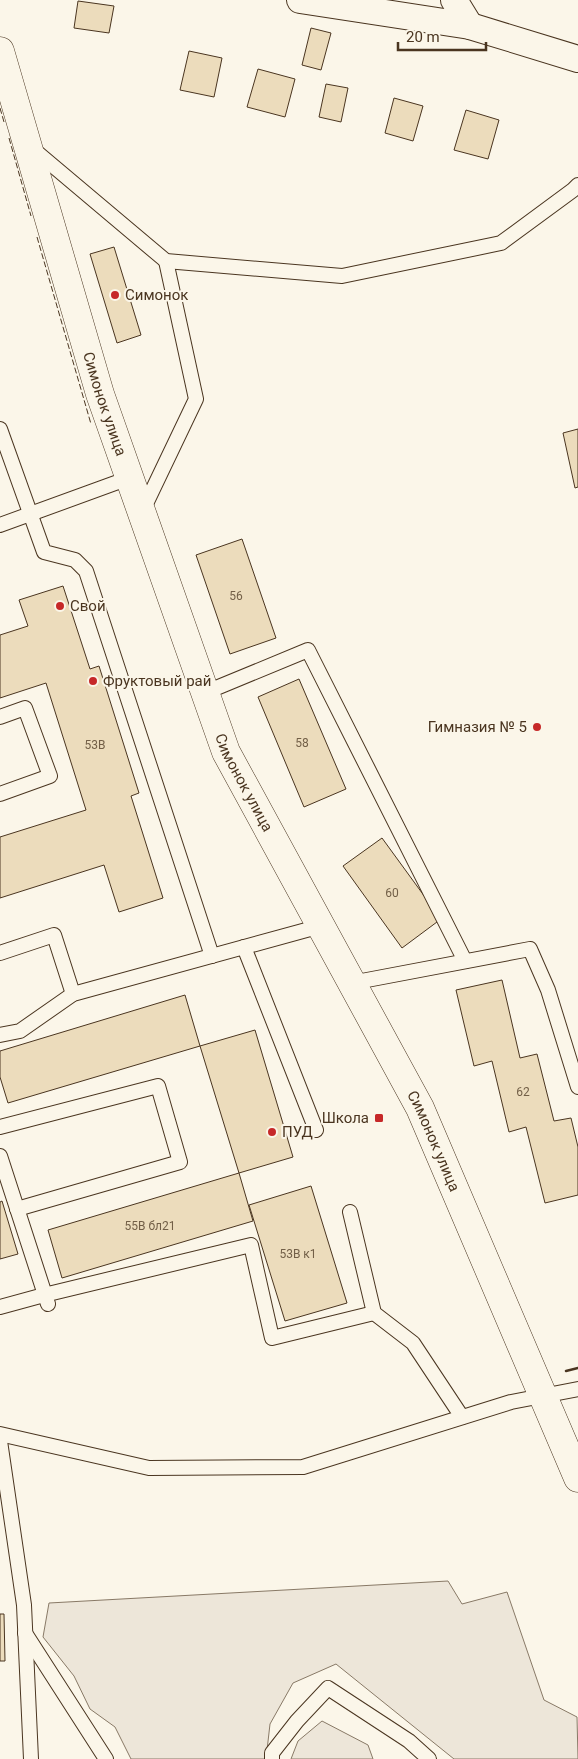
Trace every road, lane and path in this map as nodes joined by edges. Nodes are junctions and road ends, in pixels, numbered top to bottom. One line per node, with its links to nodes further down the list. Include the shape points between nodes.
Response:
1 (300, 0): 3 (street)
2 (454, 0): 3 (street)
3 (470, 26): 5 (street)
4 (0, 50): 6 (street, Симонок улица)
5 (578, 59)
6 (27, 143): 8 (lane); 10 (street, Симонок улица, via 100,394)
7 (578, 185): 8 (lane, via 501,243 342,276)
8 (166, 261): 11 (lane, via 196,399)
9 (0, 429): 12 (lane)
10 (129, 478): 11 (street, Симонок улица); 12 (lane)
11 (141, 513): 14 (street, Симонок улица)
12 (30, 514): 13 (lane); 20 (lane, via 44,552 74,560 86,571)
13 (0, 524)
14 (204, 693): 17 (street, Симонок улица, via 226,752); 21 (lane, via 308,650)
15 (0, 717): 16 (lane, via 25,708 50,776)
16 (0, 794)
17 (321, 926): 18 (lane); 22 (street, Симонок улица)
18 (244, 947): 20 (lane); 28 (lane)
19 (0, 953): 23 (lane, via 54,934)
20 (212, 956): 23 (lane)
21 (466, 961): 22 (lane); 25 (lane, via 530,948)
22 (351, 983): 36 (street, Симонок улица, via 420,1108)
23 (73, 994): 24 (lane, via 20,1031)
24 (0, 1035)
25 (572, 1048): 26 (lane)
26 (578, 1087)
27 (0, 1127): 30 (lane, via 158,1086 180,1162)
28 (316, 1130)
29 (0, 1156): 30 (lane)
30 (17, 1208): 32 (lane)
31 (350, 1212): 34 (lane)
32 (46, 1299): 33 (lane); 34 (lane, via 250,1246 272,1338)
33 (0, 1307)
34 (374, 1313): 37 (lane, via 413,1343)
35 (578, 1389): 36 (lane)
36 (544, 1395): 37 (lane); 40 (street, Симонок улица)
37 (462, 1417): 38 (lane, via 303,1467 149,1468)
38 (0, 1434)
39 (0, 1442): 41 (lane, via 24,1605)
40 (578, 1478)
41 (25, 1633): 42 (lane); 43 (lane)
42 (31, 1759)
43 (106, 1759)
44 (272, 1759): 45 (lane, via 272,1753 297,1721 328,1688 409,1741)
45 (429, 1759)

